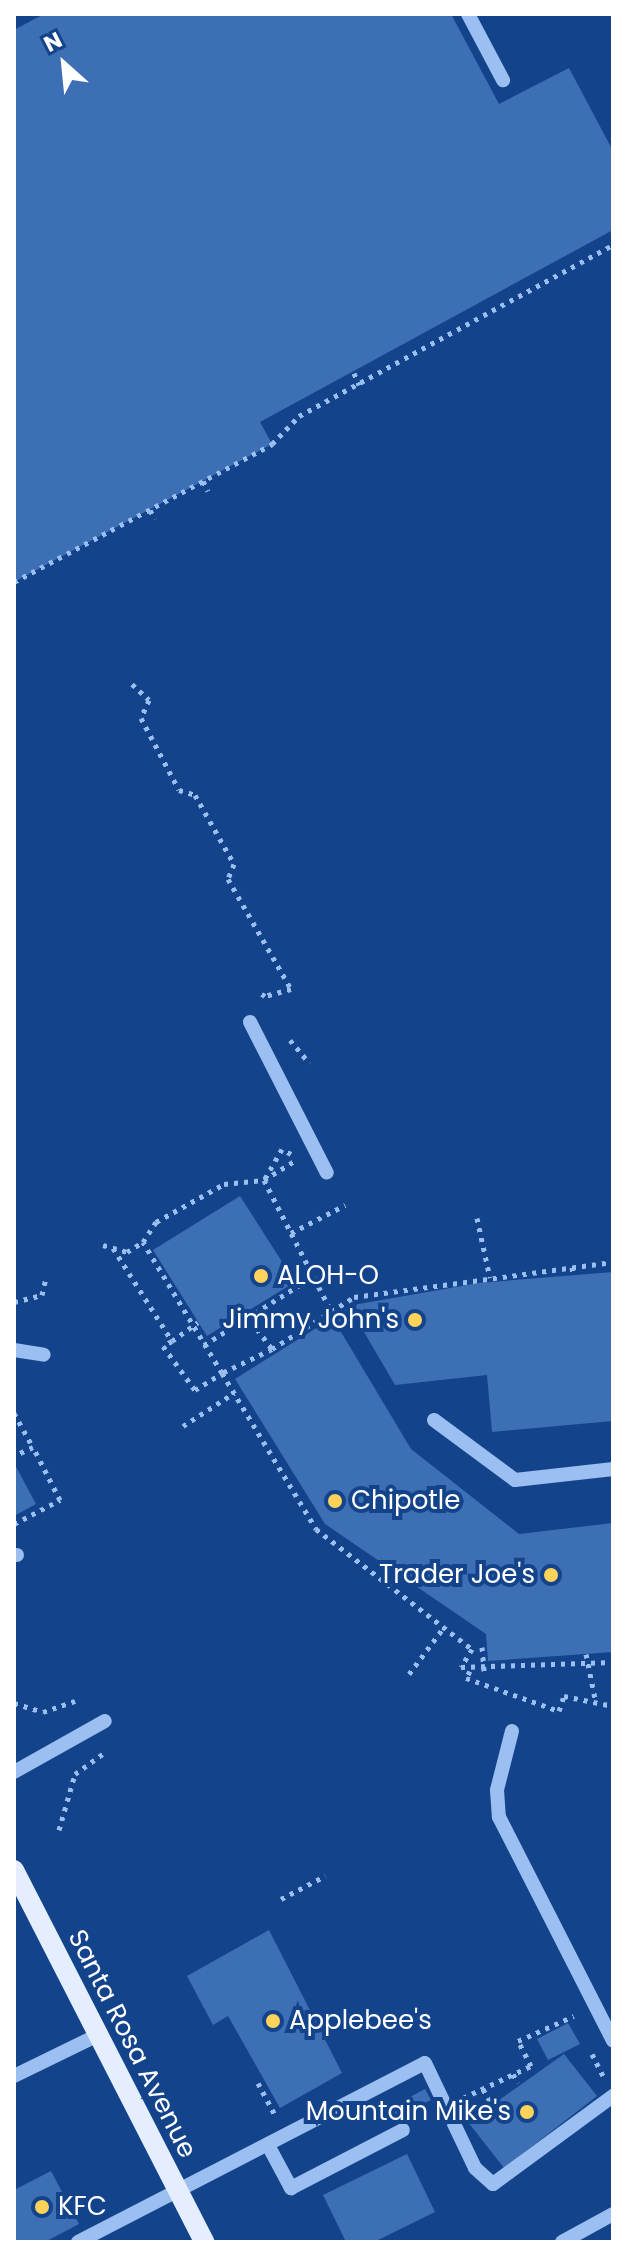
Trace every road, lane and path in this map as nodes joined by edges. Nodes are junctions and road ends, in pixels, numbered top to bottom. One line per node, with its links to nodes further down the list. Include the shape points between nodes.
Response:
1 (468, 14): 2 (street)
2 (503, 80)
3 (613, 245): 5 (path)
4 (354, 373): 5 (path)
5 (359, 384): 6 (path)
6 (281, 435): 7 (path); 8 (path)
7 (286, 440)
8 (203, 481): 9 (path); 10 (path)
9 (208, 491)
10 (150, 510): 11 (path); 12 (path)
11 (155, 519)
12 (63, 556): 13 (path); 14 (path)
13 (68, 566)
14 (14, 582)
15 (132, 684): 16 (path, via 149,700 141,718 179,790 195,795 234,864 228,879 291,989 265,996)
16 (257, 991)
17 (250, 1022): 20 (street)
18 (290, 1040): 19 (path)
19 (309, 1063)
20 (327, 1173)
21 (264, 1180): 21 (path, via 275,1173 297,1160 282,1149); 24 (path); 25 (path, via 224,1184 156,1222)
22 (345, 1205): 24 (path)
23 (477, 1218): 33 (path)
24 (291, 1233): 31 (path)
25 (143, 1242): 27 (path, via 127,1252); 37 (path)
26 (103, 1245): 27 (path)
27 (113, 1248): 38 (path)
28 (613, 1262): 29 (path)
29 (572, 1267): 30 (path); 33 (path)
30 (573, 1275)
31 (314, 1276): 35 (path); 36 (path)
32 (46, 1277): 34 (path, via 42,1295)
33 (490, 1278): 35 (path, via 354,1297)
34 (14, 1302)
35 (332, 1313): 40 (path)
36 (248, 1315): 39 (path); 40 (path)
37 (196, 1324): 38 (path); 39 (path)
38 (172, 1341): 43 (path, via 163,1346 195,1390)
39 (204, 1345): 43 (path)
40 (272, 1349): 43 (path)
41 (14, 1350): 42 (street)
42 (44, 1355)
43 (222, 1373): 44 (path)
44 (234, 1393): 47 (path); 52 (path, via 316,1529)
45 (14, 1413): 48 (path)
46 (434, 1420): 50 (street, via 515,1480)
47 (183, 1426)
48 (33, 1447): 49 (path); 51 (path, via 60,1500)
49 (14, 1456)
50 (613, 1469)
51 (14, 1524)
52 (444, 1626): 53 (path); 59 (path)
53 (472, 1649): 57 (path, via 461,1667); 58 (path, via 485,1647)
54 (586, 1654): 56 (path)
55 (613, 1662): 56 (path)
56 (587, 1665): 58 (path); 62 (path)
57 (470, 1671): 58 (path); 62 (path, via 466,1678 559,1711 564,1696)
58 (484, 1671)
59 (409, 1674)
60 (75, 1701): 61 (path, via 43,1712)
61 (14, 1703)
62 (596, 1703): 63 (path)
63 (613, 1706)
64 (105, 1721): 67 (street)
65 (512, 1731): 74 (street, via 497,1790 499,1817)
66 (103, 1754): 68 (path, via 75,1774)
67 (14, 1772)
68 (59, 1830)
69 (14, 1870): 73 (main road, Santa Rosa Avenue)
70 (325, 1876): 71 (path)
71 (281, 1899)
72 (580, 2030): 76 (path, via 569,2014 518,2041 531,2066)
73 (98, 2035): 77 (street); 87 (main road, Santa Rosa Avenue)
74 (613, 2041)
75 (587, 2044): 81 (path)
76 (513, 2074): 79 (path); 80 (path)
77 (14, 2076)
78 (258, 2083): 84 (path, via 277,2118)
79 (518, 2083)
80 (483, 2089): 82 (path); 83 (path)
81 (610, 2091): 83 (street, via 493,2184 475,2168)
82 (491, 2103)
83 (443, 2107): 86 (street, via 425,2063)
84 (264, 2125)
85 (403, 2130): 86 (street, via 291,2188)
86 (269, 2147): 87 (street)
87 (179, 2193): 89 (street); 90 (main road, Santa Rosa Avenue)
88 (613, 2214): 91 (street)
89 (78, 2242)
90 (204, 2242)
91 (562, 2242)

